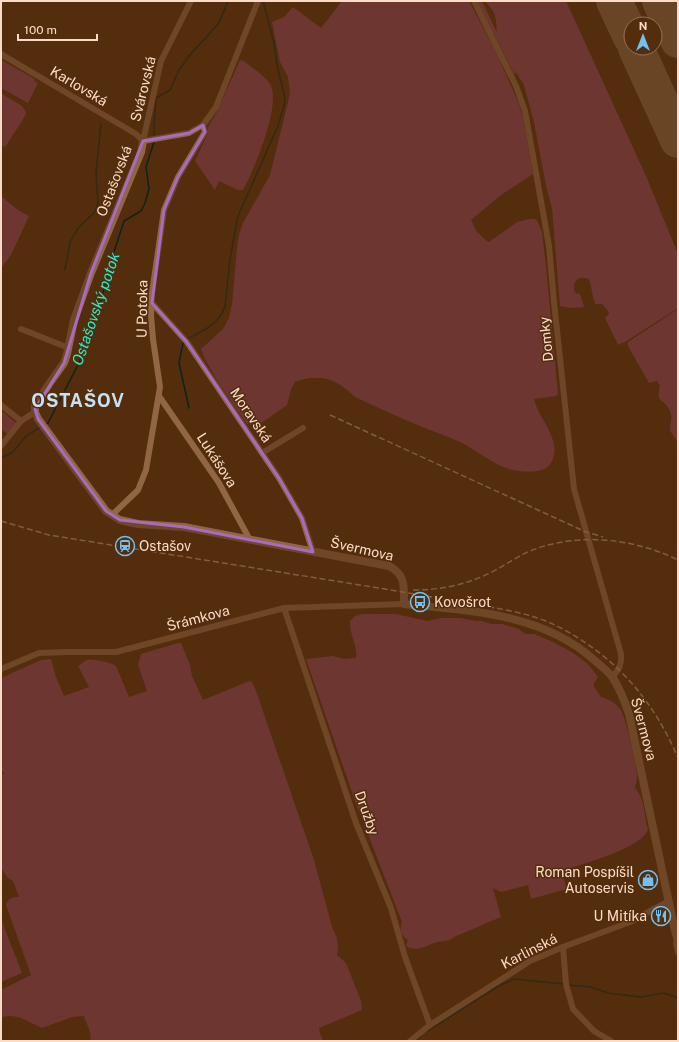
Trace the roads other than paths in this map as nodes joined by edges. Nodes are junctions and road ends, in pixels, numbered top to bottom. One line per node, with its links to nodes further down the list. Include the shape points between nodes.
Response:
1 (191, 1): 6 (street, Svárovská, via 161,61)
2 (258, 1): 5 (street, Ostašovská, via 216,107)
3 (474, 1): 23 (street, Domky, via 516,86 525,111 549,246 574,488 621,654 621,667)
4 (1, 54): 6 (street, Karlovská, via 136,134)
5 (203, 125): 6 (street, Ostašovská, via 189,133); 7 (street, U Potoka, via 205,132 178,177 164,210)
6 (143, 142): 9 (street, Ostašovská, via 88,279 74,320)
7 (152, 303): 10 (street, U Potoka); 16 (street, Moravská, via 187,342)
8 (21, 329): 9 (street)
9 (69, 348): 12 (street, Ostašovská, via 64,363 35,406)
10 (159, 396): 17 (street, U Potoka, via 146,470 138,490); 18 (street, Lukášova, via 219,482)
11 (1, 405): 13 (street)
12 (35, 412): 13 (street); 17 (street, Švermova, via 93,494)
13 (21, 421): 15 (street)
14 (303, 428): 16 (street)
15 (1, 446)
16 (262, 453): 19 (street, Moravská, via 302,518)
17 (112, 515): 18 (street, Švermova, via 120,520 138,524 184,527)
18 (250, 540): 19 (street, Švermova)
19 (313, 552): 20 (street, Švermova, via 394,568 404,582)
20 (404, 604): 21 (street, Šrámkova); 23 (street, Švermova, via 491,614 533,624 566,639)
21 (284, 608): 22 (street, Šrámkova, via 116,652 39,653); 28 (street, Družby, via 356,823 391,908 405,957)
22 (1, 670)
23 (612, 678): 24 (street, Švermova, via 629,714)
24 (669, 901): 25 (street, Švermova); 26 (street, Karlinská, via 630,922)
25 (678, 939): 27 (street)
26 (563, 947): 28 (street, Karlinská, via 530,961); 30 (street, via 566,984 573,1009 594,1031)
27 (678, 952)
28 (430, 1025): 29 (street, Karlinská)
29 (410, 1041)
30 (611, 1041)

